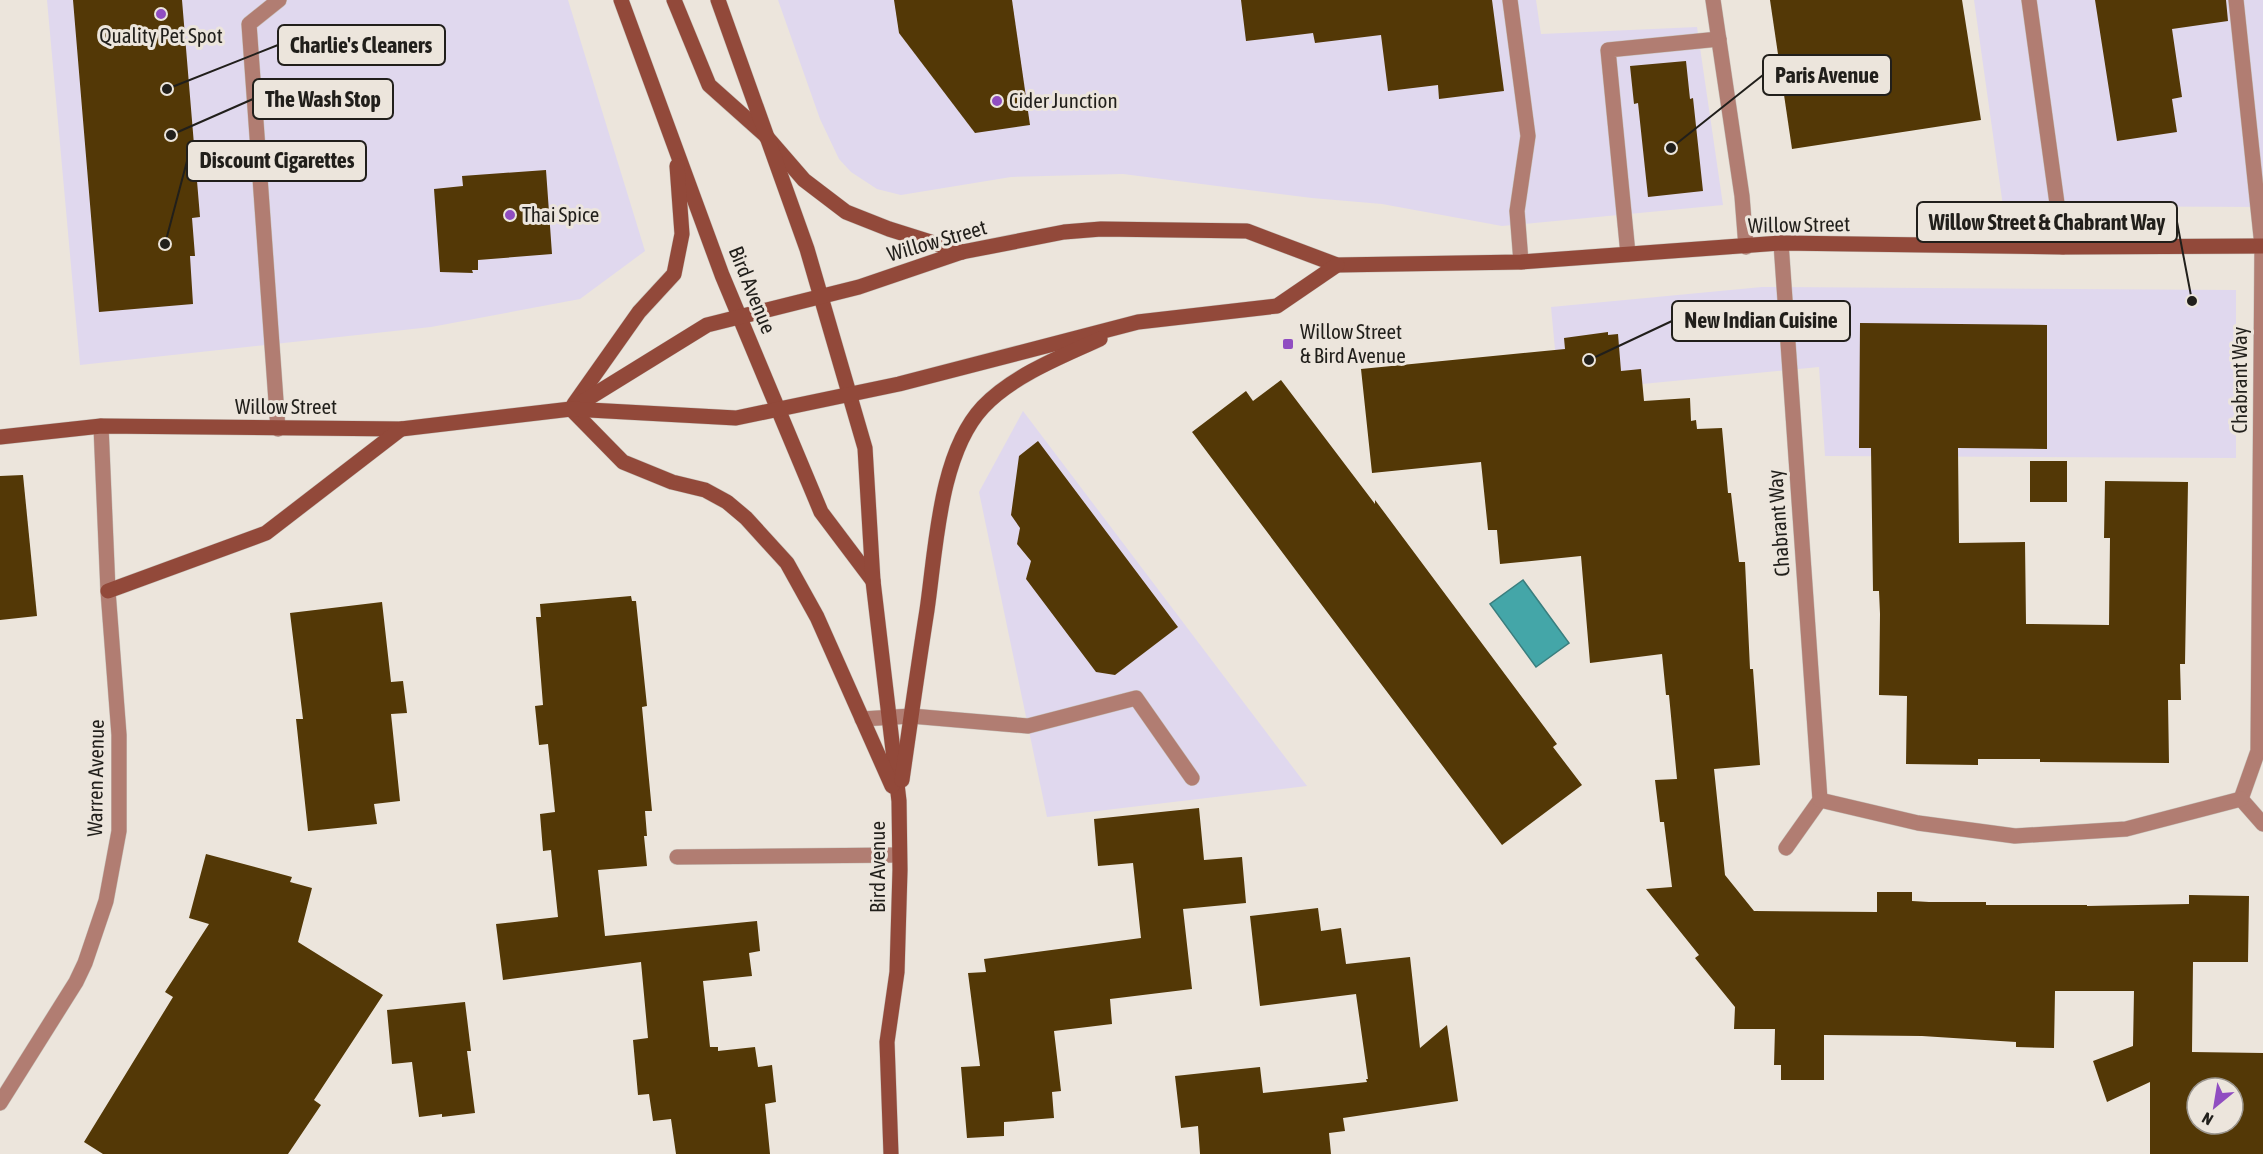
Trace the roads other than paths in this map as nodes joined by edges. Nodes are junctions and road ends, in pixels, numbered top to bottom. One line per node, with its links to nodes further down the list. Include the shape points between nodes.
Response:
1 (279, 0): 27 (street, via 249,24)
2 (621, 0): 11 (main road, Bird Avenue)
3 (674, 0): 10 (main road, via 709,85)
4 (718, 0): 10 (main road, Bird Avenue)
5 (1510, 0): 18 (street, via 1528,136 1517,211)
6 (1713, 0): 9 (street)
7 (2029, 0): 15 (street)
8 (2236, 0): 13 (street, Chabrant Way)
9 (1719, 39): 14 (street); 17 (street, via 1608,50)
10 (765, 135): 16 (main road, via 804,180 846,212); 20 (main road, Bird Avenue)
11 (676, 150): 21 (main road, Bird Avenue); 25 (main road, via 682,234 674,274 639,312)
12 (1781, 243): 14 (main road, Willow Street); 15 (main road, Willow Street); 37 (street, Chabrant Way)
13 (2263, 246): 15 (main road, Willow Street); 36 (street, Chabrant Way, via 2258,751)
14 (1746, 247): 17 (main road, Willow Street)
15 (2063, 247)
16 (962, 252): 19 (main road, Willow Street, via 1064,232 1101,229 1247,231); 20 (main road, Willow Street)
17 (1628, 255): 18 (main road, Willow Street)
18 (1521, 262): 19 (main road, Willow Street)
19 (1337, 265): 22 (main road, Willow Street, via 1277,306)
20 (821, 297): 21 (main road, Willow Street); 23 (main road, Bird Avenue)
21 (741, 318): 24 (main road, Bird Avenue); 25 (main road, Willow Street, via 707,325)
22 (1138, 322): 23 (main road, Willow Street); 32 (main road, via 1050,362 1005,389 983,407 963,434 945,487)
23 (849, 394): 24 (main road, Willow Street); 30 (main road, Bird Avenue, via 865,448)
24 (778, 408): 25 (main road, Willow Street, via 735,418); 30 (main road, Bird Avenue, via 821,512)
25 (571, 409): 28 (main road, Willow Street); 34 (main road, via 623,462 672,482 705,490 746,518 787,562 817,617)
26 (101, 426): 27 (main road, Willow Street); 29 (main road, Willow Street); 31 (street, Warren Avenue)
27 (278, 429): 28 (main road, Willow Street)
28 (401, 429): 31 (main road, via 266,533)
29 (0, 437)
30 (873, 581): 33 (main road, Bird Avenue)
31 (108, 591): 43 (street, Warren Avenue, via 119,735 119,831 106,901 76,982)
32 (911, 716): 33 (street); 35 (street, via 1028,726 1137,698); 38 (main road)
33 (888, 717): 34 (street); 38 (main road, Bird Avenue)
34 (862, 720): 38 (main road)
35 (1192, 778)
36 (2241, 799): 37 (street, via 2126,829 2015,836 1918,823); 39 (street)
37 (1820, 800): 40 (street)
38 (899, 801): 41 (main road, Bird Avenue)
39 (2263, 824)
40 (1786, 848)
41 (900, 855): 42 (street); 44 (main road, Bird Avenue, via 897,972 886,1042)
42 (677, 857)
43 (0, 1103)
44 (891, 1154)

